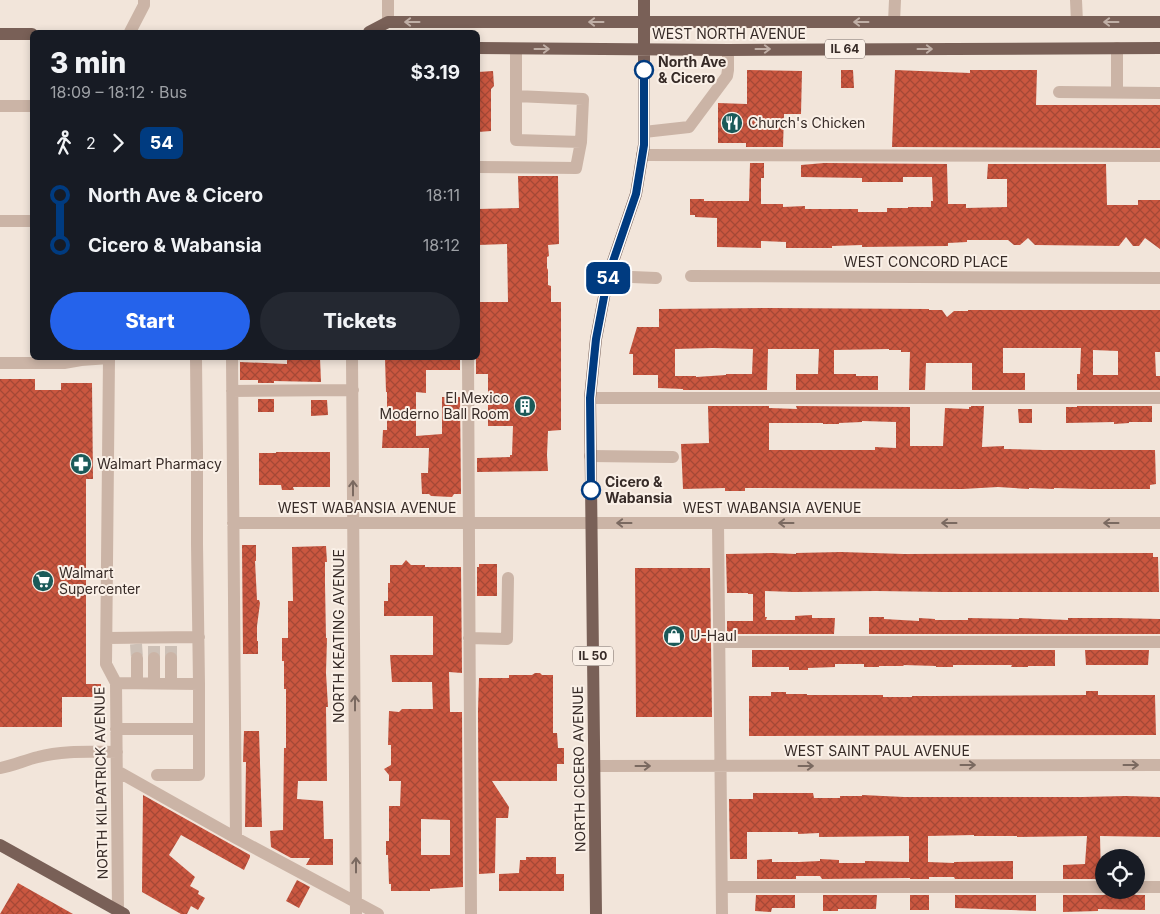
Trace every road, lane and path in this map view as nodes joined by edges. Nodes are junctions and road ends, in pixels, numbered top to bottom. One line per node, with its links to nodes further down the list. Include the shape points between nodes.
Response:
1 (144, 0): 11 (street)
2 (388, 0): 6 (street)
3 (644, 0): 7 (main road, NORTH CICERO AVENUE / IL 50)
4 (895, 0): 8 (street)
5 (1076, 0): 9 (street)
6 (388, 22): 7 (main road, WEST NORTH AVENUE / IL 64, one-way to 6); 12 (main road, WEST NORTH AVENUE / IL 64)
7 (644, 22): 8 (main road, WEST NORTH AVENUE / IL 64, one-way to 7); 19 (main road, NORTH CICERO AVENUE / IL 50)
8 (894, 22): 9 (main road, WEST NORTH AVENUE / IL 64)
9 (1077, 22): 10 (main road, WEST NORTH AVENUE / IL 64, one-way to 9)
10 (1160, 22)
11 (131, 30)
12 (373, 30)
13 (0, 34): 14 (main road)
14 (30, 34)
15 (480, 48): 16 (main road, WEST NORTH AVENUE / IL 64)
16 (516, 48): 19 (main road, WEST NORTH AVENUE / IL 64, one-way to 19); 24 (street)
17 (1117, 48): 18 (main road, WEST NORTH AVENUE / IL 64); 20 (main road, WEST NORTH AVENUE / IL 64, one-way to 17); 22 (street)
18 (1160, 48)
19 (644, 49): 20 (main road, WEST NORTH AVENUE / IL 64); 27 (main road, NORTH CICERO AVENUE / IL 50)
20 (728, 50): 27 (street, via 727,76 689,127)
21 (1059, 92): 22 (street)
22 (1117, 92): 23 (street)
23 (1160, 93)
24 (516, 96): 28 (street, via 516,140); 28 (street, via 582,99)
25 (0, 106): 26 (street)
26 (30, 106)
27 (644, 132): 29 (main road, NORTH CICERO AVENUE / IL 50)
28 (581, 142): 31 (street, via 576,168)
29 (642, 155): 30 (street); 34 (main road, NORTH CICERO AVENUE / IL 50, via 636,194)
30 (1160, 156)
31 (480, 167)
32 (0, 221): 33 (street)
33 (30, 221)
34 (608, 276): 36 (street); 47 (main road, NORTH CICERO AVENUE / IL 50, via 596,339)
35 (691, 276): 37 (street, WEST CONCORD PLACE)
36 (656, 278)
37 (1160, 278)
38 (75, 360): 44 (street)
39 (109, 360): 59 (street, NORTH KILPATRICK AVENUE)
40 (196, 360): 58 (street)
41 (232, 360): 46 (street)
42 (352, 360): 45 (street, NORTH KEATING AVENUE)
43 (468, 360): 53 (street)
44 (0, 363)
45 (353, 390): 46 (street); 52 (street, NORTH KEATING AVENUE, one-way to 45)
46 (232, 391): 51 (street)
47 (590, 398): 48 (street); 49 (main road, NORTH CICERO AVENUE / IL 50)
48 (1160, 398)
49 (590, 456): 50 (street); 54 (main road, NORTH CICERO AVENUE / IL 50)
50 (673, 457)
51 (233, 523): 52 (street, WEST WABANSIA AVENUE); 80 (street)
52 (354, 523): 53 (street, WEST WABANSIA AVENUE); 86 (street, NORTH KEATING AVENUE, one-way to 52)
53 (469, 523): 54 (street, WEST WABANSIA AVENUE); 60 (street)
54 (591, 523): 55 (street, WEST WABANSIA AVENUE, one-way to 54); 75 (main road, NORTH CICERO AVENUE / IL 50)
55 (718, 523): 56 (street, WEST WABANSIA AVENUE, one-way to 55); 61 (street)
56 (1160, 523)
57 (508, 578): 60 (street, via 507,639)
58 (199, 637): 59 (street, via 171,641); 70 (street)
59 (107, 638): 66 (street, NORTH KILPATRICK AVENUE, via 106,664)
60 (470, 638): 89 (street)
61 (719, 642): 62 (street); 76 (street)
62 (1160, 642)
63 (137, 658): 67 (street)
64 (154, 658): 68 (street)
65 (171, 658): 69 (street)
66 (116, 683): 67 (street); 72 (street, NORTH KILPATRICK AVENUE)
67 (137, 683): 68 (street)
68 (154, 683): 69 (street)
69 (171, 683): 70 (street)
70 (199, 684): 71 (street)
71 (199, 729): 72 (street); 79 (street, via 199,775)
72 (116, 730): 73 (street, NORTH KILPATRICK AVENUE)
73 (117, 752): 77 (street, via 56,754); 78 (street, NORTH KILPATRICK AVENUE)
74 (1160, 765): 76 (street, WEST SAINT PAUL AVENUE, one-way to 74)
75 (594, 766): 76 (street, WEST SAINT PAUL AVENUE, one-way to 76); 90 (main road, NORTH CICERO AVENUE / IL 50)
76 (721, 766): 83 (street)
77 (0, 768)
78 (117, 771): 80 (street); 87 (street, NORTH KILPATRICK AVENUE)
79 (158, 775)
80 (236, 838): 86 (street)
81 (0, 845): 87 (main road)
82 (1160, 886): 85 (street)
83 (722, 887): 84 (street); 91 (street)
84 (1095, 887)
85 (1145, 887)
86 (356, 908): 88 (street)
87 (121, 912)
88 (378, 914)
89 (471, 914)
90 (596, 914)
91 (722, 914)

